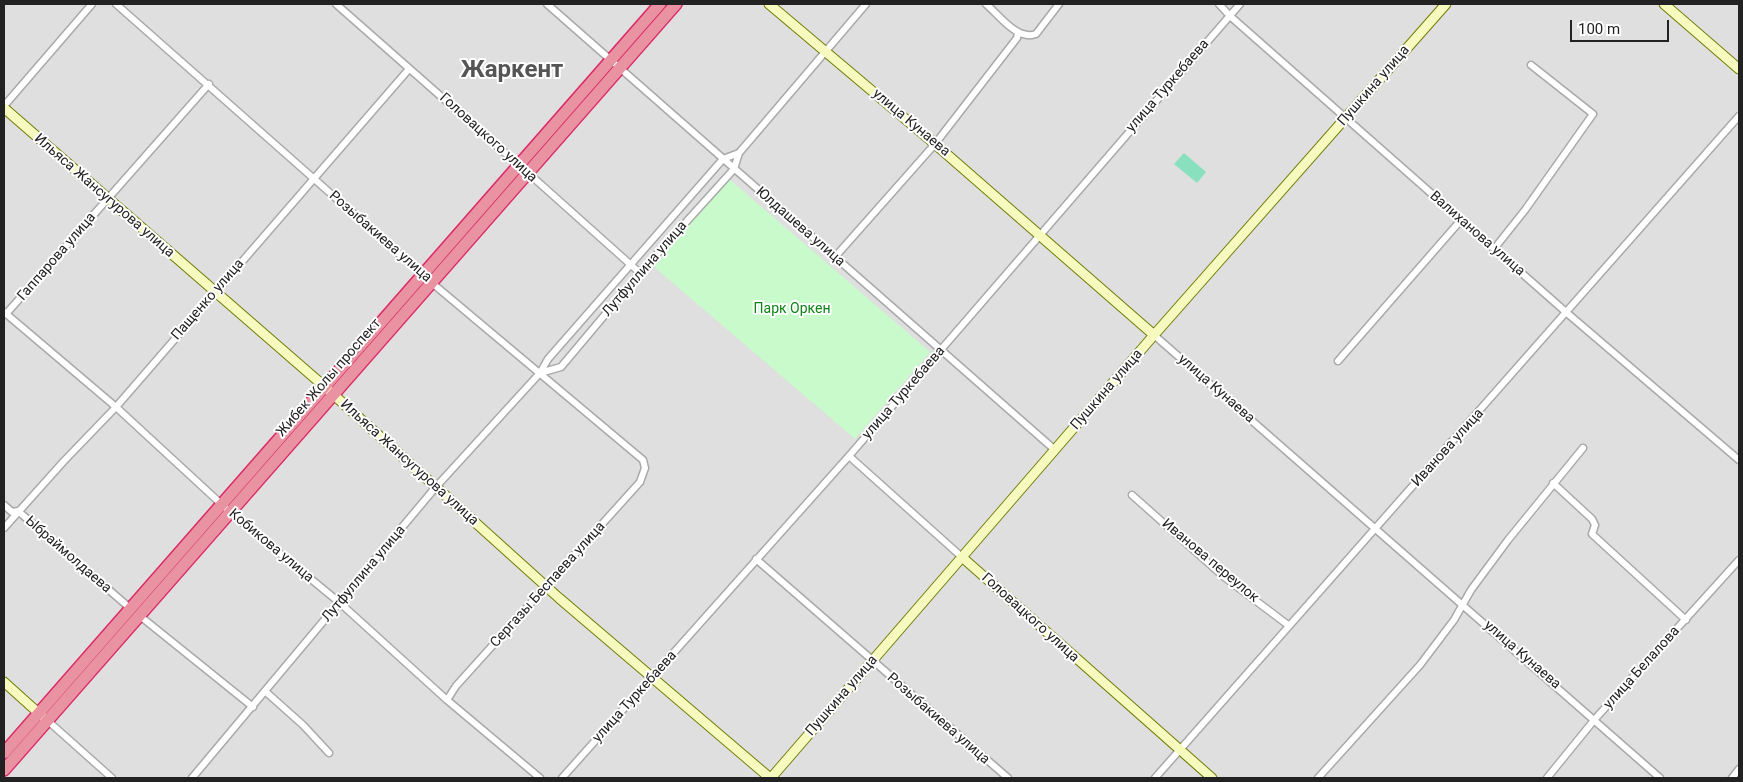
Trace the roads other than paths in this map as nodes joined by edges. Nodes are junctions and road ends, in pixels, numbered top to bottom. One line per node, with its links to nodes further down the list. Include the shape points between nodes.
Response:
1 (92, 4): 24 (street)
2 (116, 4): 23 (street, Розыбакиева улица)
3 (336, 4): 21 (street, Головацкого улица)
4 (547, 4): 18 (street, Юлдашева улица)
5 (660, 4): 18 (highway, Жибек Жолы проспект)
6 (676, 4): 20 (highway, Жибек Жолы проспект)
7 (769, 4): 17 (main road, улица Кунаева)
8 (866, 4): 17 (street, Лутфуллина улица)
9 (986, 4): 16 (street)
10 (1060, 4): 16 (street, via 1036,34)
11 (1219, 4): 15 (street, Валиханова улица)
12 (1240, 4): 15 (street, улица Туркебаева)
13 (1446, 4): 26 (main road, Пушкина улица)
14 (1664, 4): 22 (main road)
15 (1230, 16): 26 (street, Валиханова улица); 36 (street, улица Туркебаева)
16 (1019, 35): 27 (street)
17 (824, 51): 27 (main road, улица Кунаева); 28 (street, Лутфуллина улица)
18 (611, 60): 20 (street, Юлдашева улица); 30 (highway, Жибек Жолы проспект)
19 (1531, 65): 37 (street, via 1593,114)
20 (620, 68): 29 (street, Юлдашева улица); 32 (highway, Жибек Жолы проспект)
21 (409, 69): 30 (street, Головацкого улица); 33 (street, Пащенко улица)
22 (1739, 69)
23 (209, 84): 33 (street, Розыбакиева улица); 34 (street, Гаппарова улица)
24 (4, 107): 34 (main road, Ильяса Жансугурова улица)
25 (1739, 116): 45 (street, Иванова улица)
26 (1347, 118): 35 (street, Валиханова улица); 46 (main road, Пушкина улица)
27 (936, 144): 36 (main road, улица Кунаева); 38 (street)
28 (739, 153): 29 (street, Лутфуллина улица); 31 (street, Лутфуллина улица)
29 (723, 159): 31 (street, Юлдашева улица); 39 (street, Лутфуллина улица)
30 (519, 165): 32 (street, Головацкого улица); 41 (highway, Жибек Жолы проспект)
31 (734, 169): 38 (street, Юлдашева улица); 40 (street, Лутфуллина улица)
32 (528, 173): 39 (street, Головацкого улица); 42 (highway, Жибек Жолы проспект)
33 (313, 178): 41 (street, Розыбакиева улица); 43 (street, Пащенко улица)
34 (107, 200): 43 (main road, Ильяса Жансугурова улица); 44 (street, Гаппарова улица)
35 (1461, 220): 37 (street, Валиханова улица); 48 (street)
36 (1038, 235): 46 (main road, улица Кунаева); 47 (street, улица Туркебаева)
37 (1494, 249): 45 (street, Валиханова улица)
38 (835, 257): 47 (street, Юлдашева улица)
39 (630, 264): 40 (street, Головацкого улица); 49 (street, Лутфуллина улица, via 548,359)
40 (640, 272): 49 (street, Лутфуллина улица, via 561,367)
41 (423, 275): 42 (street, Розыбакиева улица); 50 (highway, Жибек Жолы проспект)
42 (432, 283): 49 (street, Розыбакиева улица); 50 (highway, Жибек Жолы проспект)
43 (215, 292): 50 (main road, Ильяса Жансугурова улица); 51 (street, Пащенко улица)
44 (5, 313): 51 (street, Кобикова улица)
45 (1567, 314): 55 (street, Валиханова улица); 64 (street, Иванова улица)
46 (1154, 335): 53 (main road, Пушкина улица); 64 (street, улица Кунаева)
47 (941, 350): 53 (street, Юлдашева улица); 54 (street, улица Туркебаева)
48 (1338, 361)
49 (540, 373): 56 (street, Розыбакиева улица, via 643,460); 58 (street, Лутфуллина улица)
50 (329, 391): 58 (main road, Ильяса Жансугурова улица); 61 (highway, Жибек Жолы проспект)
51 (116, 407): 61 (street, Кобикова улица); 62 (street, Пащенко улица)
52 (1583, 448): 57 (street)
53 (1055, 450): 65 (main road, Пушкина улица)
54 (849, 456): 65 (street, Головацкого улица); 66 (street, улица Туркебаева)
55 (1739, 460)
56 (645, 468): 68 (street, Сергазы Беспаева улица, via 640,482)
57 (1553, 483): 70 (street); 72 (street, via 1592,519 1595,525 1592,534)
58 (435, 488): 68 (main road, Ильяса Жансугурова улица); 69 (street, Лутфуллина улица)
59 (1132, 495): 73 (street, Иванова переулок, via 1223,576)
60 (4, 505): 62 (street, Ыбраймолдаева, via 12,512)
61 (227, 509): 69 (street, Кобикова улица); 71 (highway, Жибек Жолы проспект)
62 (18, 511): 63 (street, Пащенко улица); 71 (street, Ыбраймолдаева)
63 (4, 528)
64 (1376, 529): 70 (street, улица Кунаева); 73 (street, Иванова улица)
65 (963, 558): 74 (main road, Пушкина улица); 82 (main road, Головацкого улица)
66 (756, 559): 74 (street, Розыбакиева улица); 75 (street, улица Туркебаева)
67 (1739, 560): 72 (street, улица Белалова)
68 (547, 587): 75 (main road, Ильяса Жансугурова улица); 78 (street, Сергазы Беспаева улица, via 456,686)
69 (340, 603): 77 (street, Лутфуллина улица); 78 (street, Кобикова улица)
70 (1463, 604): 81 (street, улица Кунаева); 95 (street, via 1420,665)
71 (135, 612): 79 (street, Ыбраймолдаева); 80 (highway, Жибек Жолы проспект)
72 (1686, 620): 81 (street, улица Белалова)
73 (1288, 625): 82 (street, Иванова улица)
74 (872, 662): 91 (main road, Пушкина улица); 92 (street, Розыбакиева улица)
75 (653, 678): 90 (street, улица Туркебаева); 91 (main road, Ильяса Жансугурова улица)
76 (4, 682): 80 (main road)
77 (266, 692): 79 (street, Лутфуллина улица); 84 (street)
78 (447, 700): 89 (street, Кобикова улица)
79 (253, 707): 88 (street, Лутфуллина улица)
80 (43, 717): 83 (highway, Жибек Жолы проспект); 86 (highway, Жибек Жолы проспект); 87 (street)
81 (1595, 719): 96 (street, улица Белалова); 97 (street, улица Кунаева)
82 (1180, 750): 93 (street, Иванова улица); 94 (main road, Головацкого улица)
83 (4, 753)
84 (329, 753)
85 (1739, 769): 98 (street)
86 (4, 770)
87 (112, 778)
88 (192, 778)
89 (540, 778)
90 (562, 778)
91 (770, 778)
92 (1008, 778)
93 (1155, 778)
94 (1212, 778)
95 (1318, 778)
96 (1547, 778)
97 (1660, 778)
98 (1732, 778)

